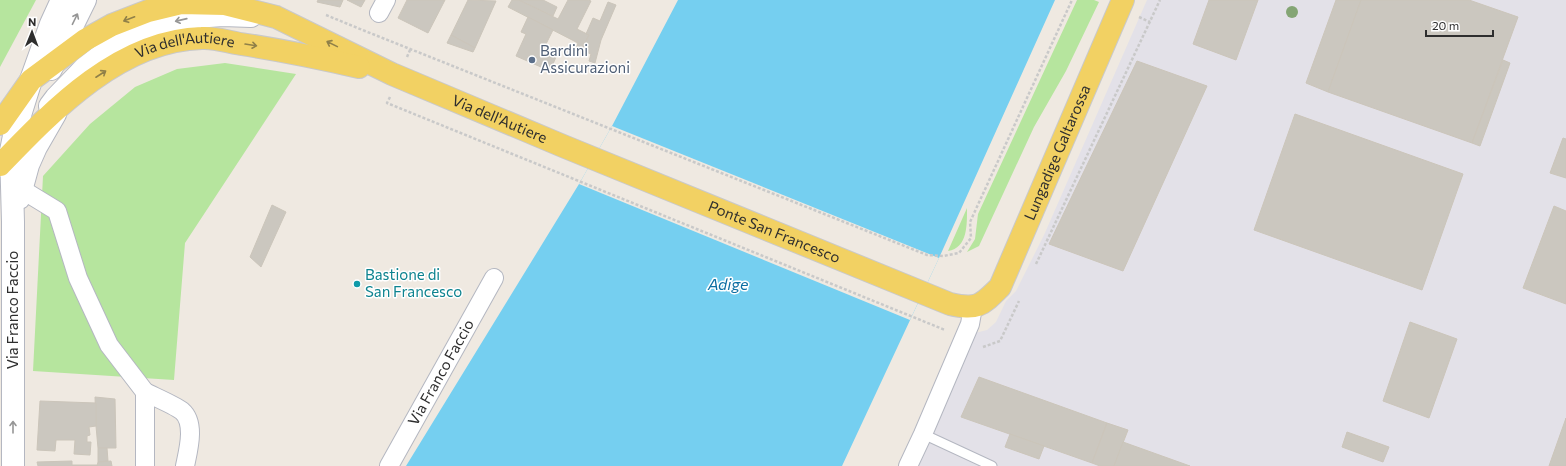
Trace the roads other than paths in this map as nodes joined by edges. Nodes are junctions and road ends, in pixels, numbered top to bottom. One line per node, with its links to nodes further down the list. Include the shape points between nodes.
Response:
1 (62, 0): 8 (main road, Via dell'Autiere)
2 (85, 0): 6 (main road, Via dell'Autiere, one-way to 2)
3 (227, 0): 5 (main road, Via dell'Autiere)
4 (1123, 0): 17 (main road, Lungadige Galtarossa, via 1000,287)
5 (276, 16): 6 (main road, Via dell'Autiere, one-way to 6, via 225,4 181,3 148,11 112,25 85,40); 7 (main road, Via dell'Autiere, one-way to 5); 12 (main road, one-way to 12, via 194,17 163,24 124,38 85,68)
6 (54, 64): 8 (main road, Via dell'Autiere); 12 (main road, Via dell'Autiere)
7 (392, 74): 9 (main road, Via dell'Autiere, one-way to 7, via 79,89 133,54 168,42 203,38 281,50); 11 (main road, Via dell'Autiere)
8 (31, 80): 10 (main road, Via dell'Autiere); 12 (main road, Via dell'Autiere)
9 (60, 107): 12 (main road, Via dell'Autiere); 14 (main road, via 36,146)
10 (0, 124)
11 (563, 146): 17 (main road, Ponte San Francesco, via 950,304 967,308)
12 (4, 160): 13 (main road); 15 (main road, Via Franco Faccio)
13 (0, 178)
14 (21, 189): 15 (main road); 18 (street, via 57,211 78,278 109,345)
15 (13, 222): 20 (main road, Via Franco Faccio, one-way to 15)
16 (494, 278): 23 (street, Via Franco Faccio)
17 (979, 304): 19 (street)
18 (146, 392): 21 (street); 22 (street, via 182,412 189,424)
19 (924, 434): 24 (street); 25 (lane)
20 (13, 466)
21 (145, 466)
22 (185, 466)
23 (389, 466)
24 (908, 466)
25 (992, 466)

